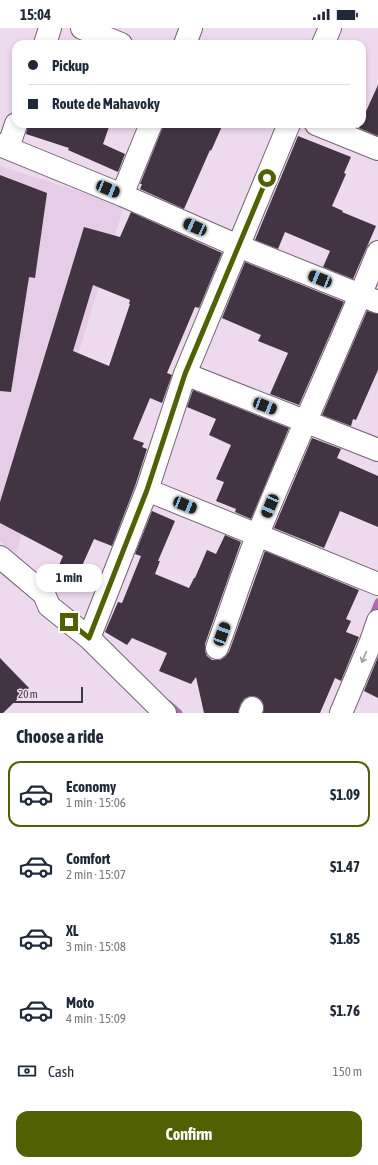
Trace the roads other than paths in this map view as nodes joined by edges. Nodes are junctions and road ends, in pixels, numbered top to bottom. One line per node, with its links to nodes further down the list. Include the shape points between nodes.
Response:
1 (50, 28): 5 (street)
2 (82, 28): 6 (street)
3 (191, 28): 7 (street)
4 (330, 28): 8 (street)
5 (46, 40)
6 (111, 40)
7 (186, 40)
8 (325, 40)
9 (14, 128): 13 (street)
10 (150, 128): 15 (street)
11 (287, 128): 16 (street)
12 (326, 128): 14 (street)
13 (4, 146): 15 (street)
14 (378, 149)
15 (122, 195): 16 (street)
16 (238, 246): 18 (street); 19 (street)
17 (378, 252): 18 (street)
18 (369, 299): 20 (street)
19 (185, 374): 20 (street); 22 (street)
20 (305, 422): 21 (street); 23 (street)
21 (378, 450)
22 (147, 490): 23 (street); 27 (street)
23 (258, 535): 25 (street); 28 (street)
24 (0, 557): 27 (street, via 44,594 49,606)
25 (378, 584)
26 (378, 621): 30 (street, one-way to 30)
27 (89, 638): 29 (street)
28 (217, 648)
29 (165, 713)
30 (341, 713)

